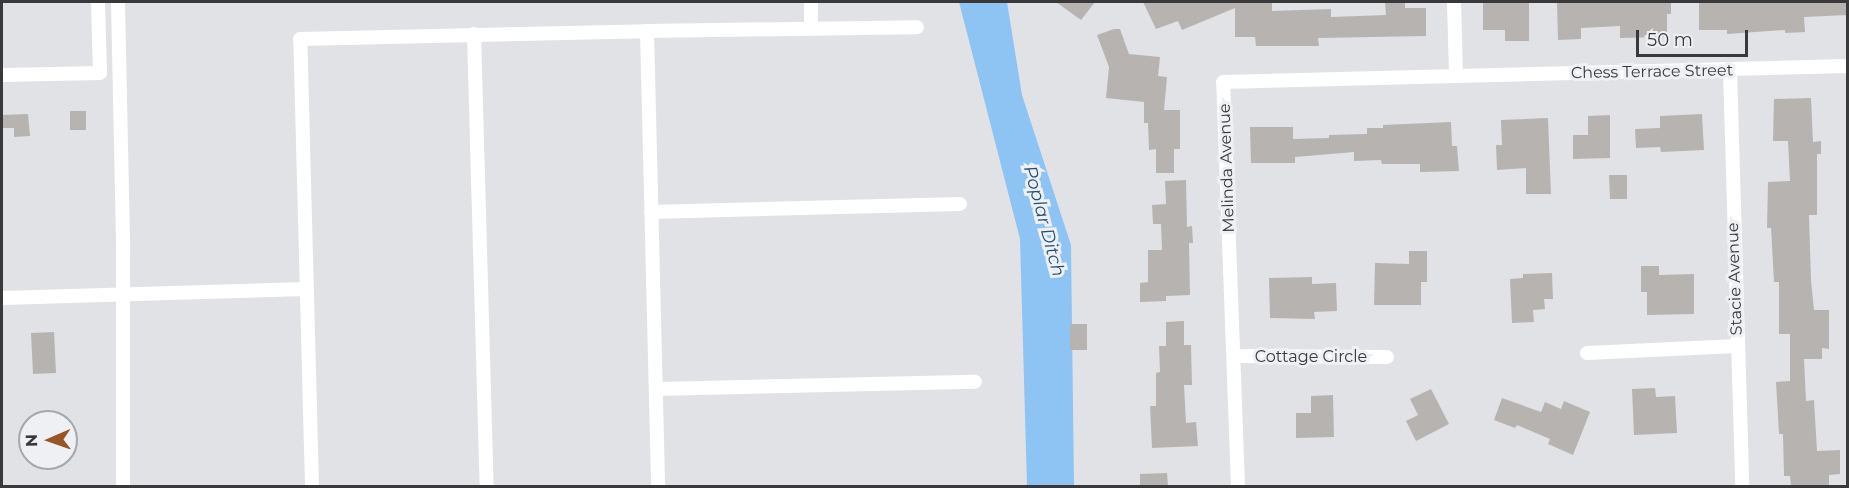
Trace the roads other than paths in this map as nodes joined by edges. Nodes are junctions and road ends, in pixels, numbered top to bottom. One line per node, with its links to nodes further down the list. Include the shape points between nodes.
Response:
1 (98, 2): 11 (street, via 100,73)
2 (118, 2): 16 (street)
3 (811, 2): 6 (street)
4 (1454, 2): 12 (street)
5 (917, 27): 6 (street)
6 (811, 28): 7 (street)
7 (647, 31): 8 (street); 14 (street)
8 (474, 34): 15 (street, via 300,39); 26 (street)
9 (1848, 66): 10 (street, Chess Terrace Street)
10 (1730, 71): 12 (street, Chess Terrace Street); 18 (street, Stacie Avenue)
11 (2, 75)
12 (1456, 75): 20 (street, Melinda Avenue, via 1223,82)
13 (960, 204): 14 (street)
14 (651, 212): 23 (street)
15 (306, 289): 16 (street); 25 (street)
16 (122, 294): 17 (street); 24 (street)
17 (2, 298)
18 (1737, 346): 19 (street); 29 (street, Stacie Avenue)
19 (1587, 353)
20 (1234, 356): 21 (street, Cottage Circle); 28 (street, Melinda Avenue)
21 (1387, 357)
22 (975, 382): 23 (street)
23 (656, 389): 27 (street)
24 (123, 486)
25 (312, 486)
26 (487, 486)
27 (658, 486)
28 (1238, 486)
29 (1742, 486)

